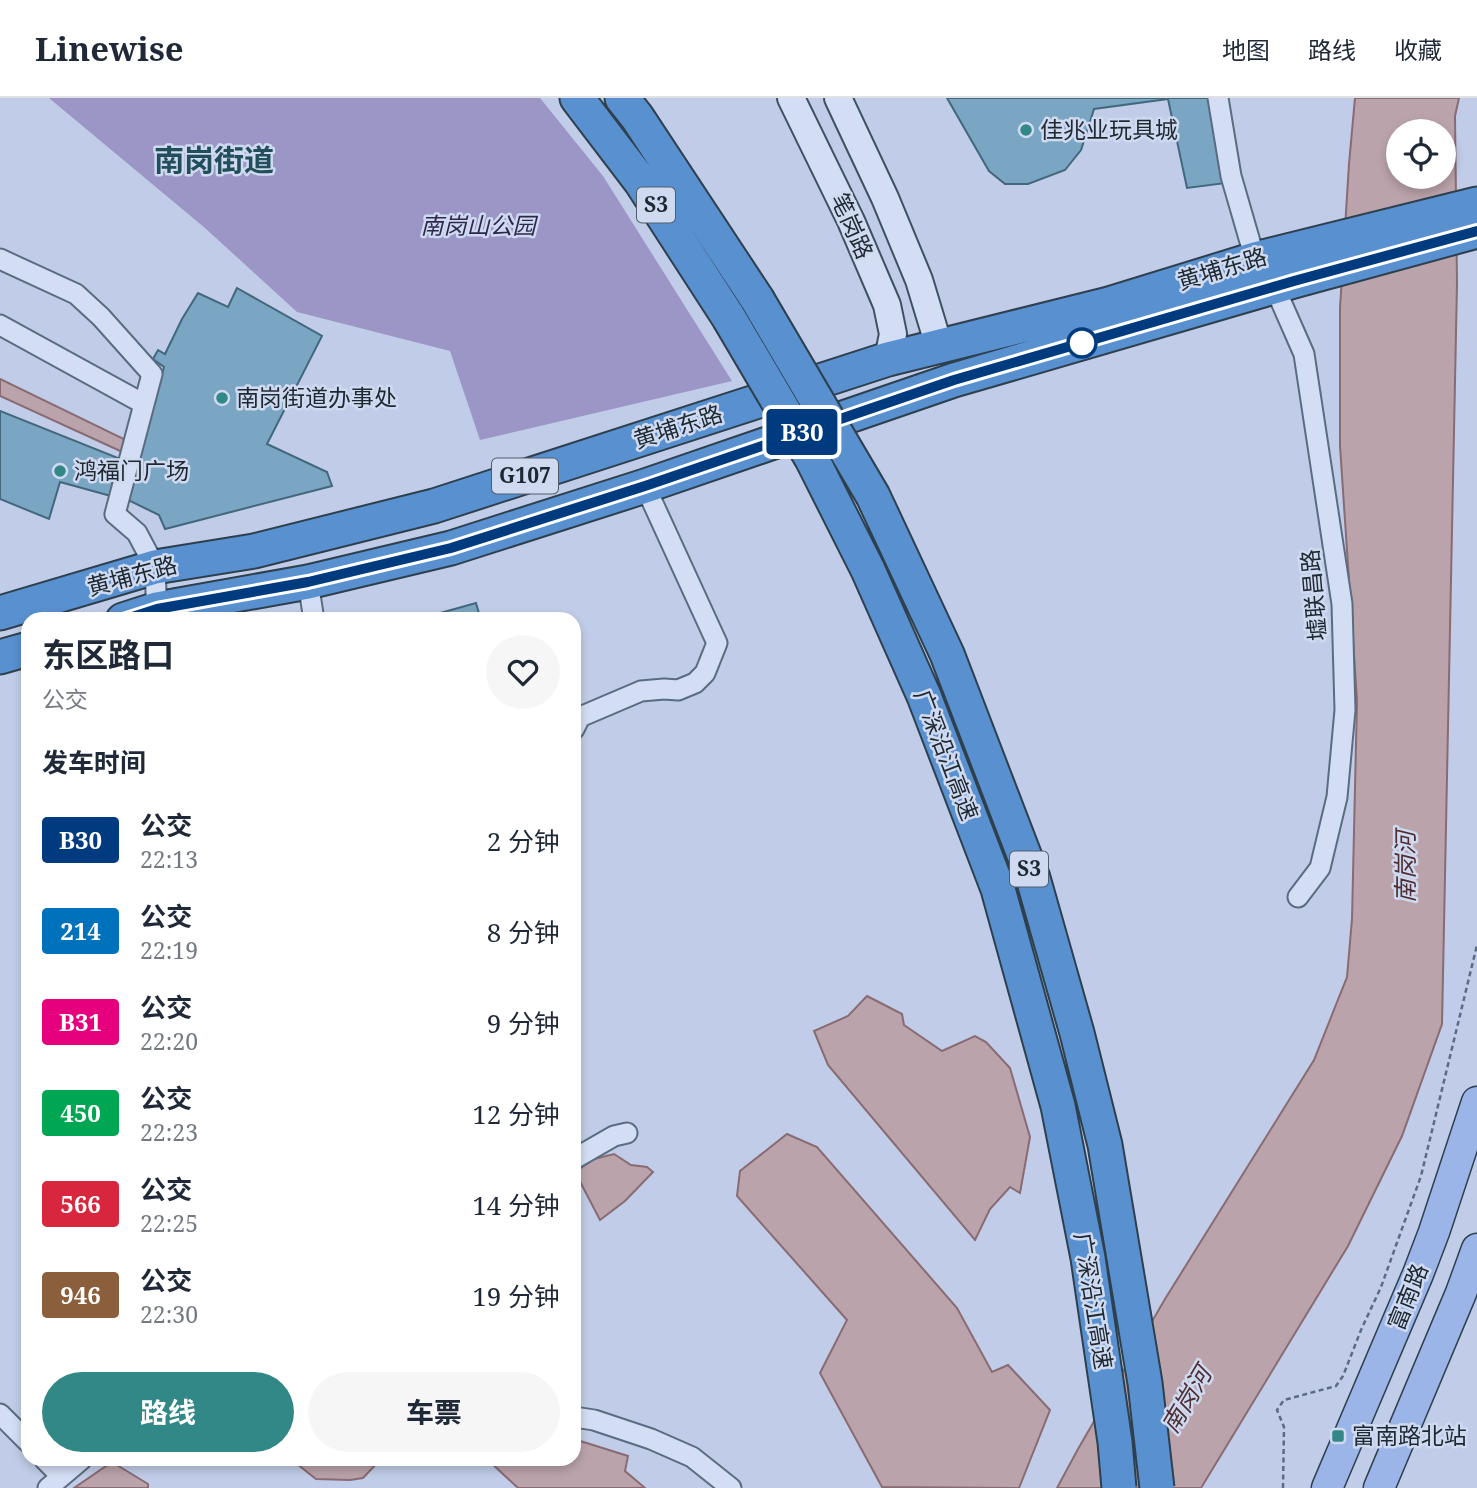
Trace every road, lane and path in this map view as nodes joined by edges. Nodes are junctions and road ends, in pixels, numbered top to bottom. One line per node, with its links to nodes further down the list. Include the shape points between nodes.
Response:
1 (577, 98): 39 (highway, 广深沿江高速 / S3, bridge, via 641,182 812,459 924,696 998,889 1058,1105 1088,1258)
2 (622, 98): 40 (highway, 广深沿江高速 / S3, bridge, via 757,299 873,496 947,654 1033,878 1077,1033 1105,1145)
3 (791, 98): 12 (street, 笔岗路, via 887,305 893,334)
4 (838, 98): 11 (street, 笔岗路, via 919,280)
5 (1218, 98): 8 (street, via 1231,176)
6 (1476, 210): 8 (highway, 黄埔东路 / G107); 9 (highway, 黄埔东路 / G107)
7 (0, 258): 13 (street, via 76,294 101,317 152,374)
8 (1255, 258): 11 (highway, 黄埔东路 / G107, via 1109,304)
9 (1284, 284): 14 (highway, 黄埔东路 / G107, via 954,380); 24 (street, 墟联昌路, via 1304,354 1342,604 1345,710 1337,797 1320,868)
10 (0, 325): 13 (street)
11 (939, 346): 12 (highway, 黄埔东路 / G107)
12 (888, 359): 15 (highway, 黄埔东路 / G107, via 434,506 254,551)
13 (144, 404): 15 (street, via 115,514 137,533)
14 (645, 486): 16 (highway, 黄埔东路 / G107, via 451,548); 23 (street, via 717,643 705,673 695,684 678,690 641,691)
15 (155, 567): 17 (street); 20 (highway, 黄埔东路 / G107)
16 (308, 582): 18 (highway, 黄埔东路 / G107); 19 (street)
17 (157, 612)
18 (166, 612)
19 (313, 612)
20 (0, 613)
21 (21, 651): 22 (highway)
22 (0, 657)
23 (581, 716)
24 (1298, 897)
25 (1477, 945): 41 (path, via 1421,1176 1343,1376 1336,1386 1284,1400 1277,1410 1284,1427)
26 (1477, 1101): 30 (main road, 富南路)
27 (627, 1133): 28 (street)
28 (581, 1155)
29 (1477, 1249): 31 (main road, 富南路)
30 (1418, 1274): 31 (main road, via 1434,1292 1452,1293); 42 (main road, 富南路)
31 (1464, 1286): 43 (main road, 富南路)
32 (0, 1414): 34 (street)
33 (581, 1418): 38 (street, via 692,1457)
34 (21, 1436)
35 (48, 1466): 37 (street)
36 (74, 1466): 37 (street)
37 (55, 1482)
38 (731, 1488)
39 (1119, 1488)
40 (1157, 1488)
41 (1283, 1488)
42 (1327, 1488)
43 (1379, 1488)

